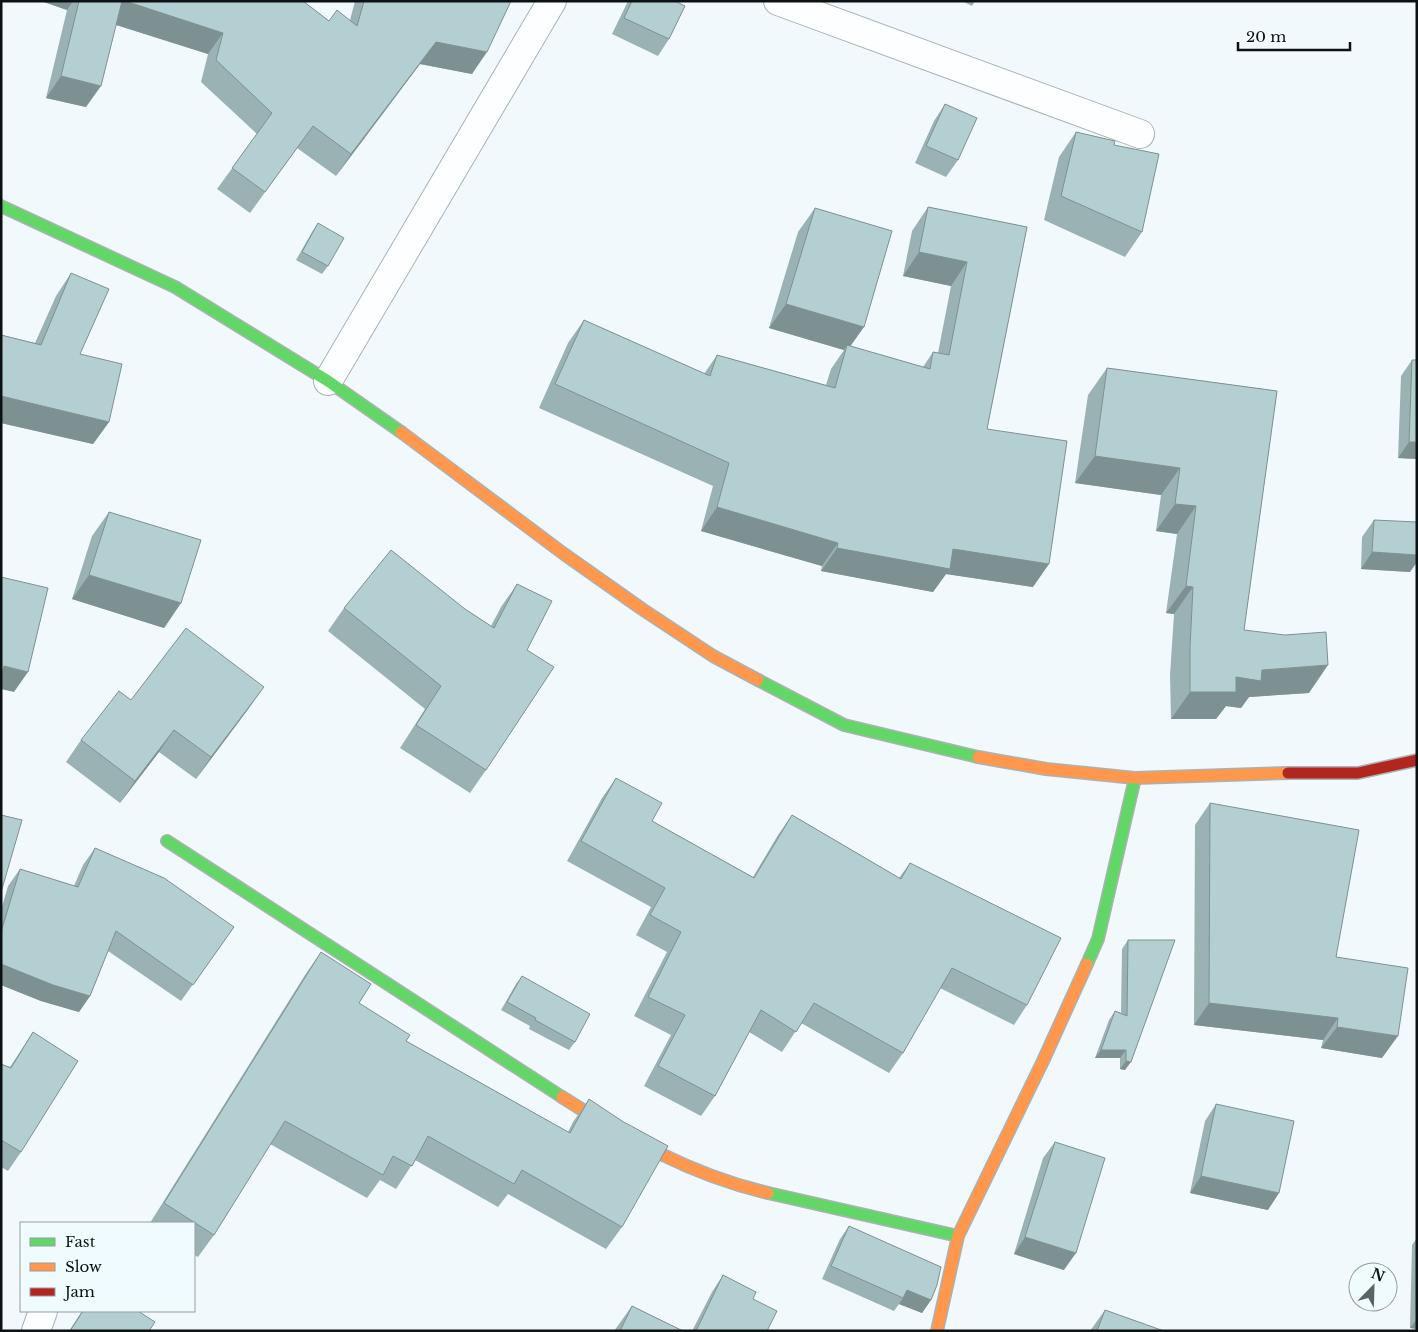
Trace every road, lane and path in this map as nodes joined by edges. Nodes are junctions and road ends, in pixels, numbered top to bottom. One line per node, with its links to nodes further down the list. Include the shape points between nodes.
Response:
1 (552, 1): 5 (street)
2 (778, 1): 3 (street)
3 (1140, 134)
4 (1, 206): 5 (main road, via 175,287)
5 (328, 381): 7 (main road, via 642,609 713,656 844,725 1037,768)
6 (1417, 760): 7 (main road, via 1358,773)
7 (1135, 778): 9 (main road, via 1098,939)
8 (167, 841): 9 (main road, via 614,1130 658,1154 756,1190)
9 (958, 1236): 12 (main road)
10 (44, 1312): 11 (street)
11 (36, 1331)
12 (937, 1331)

